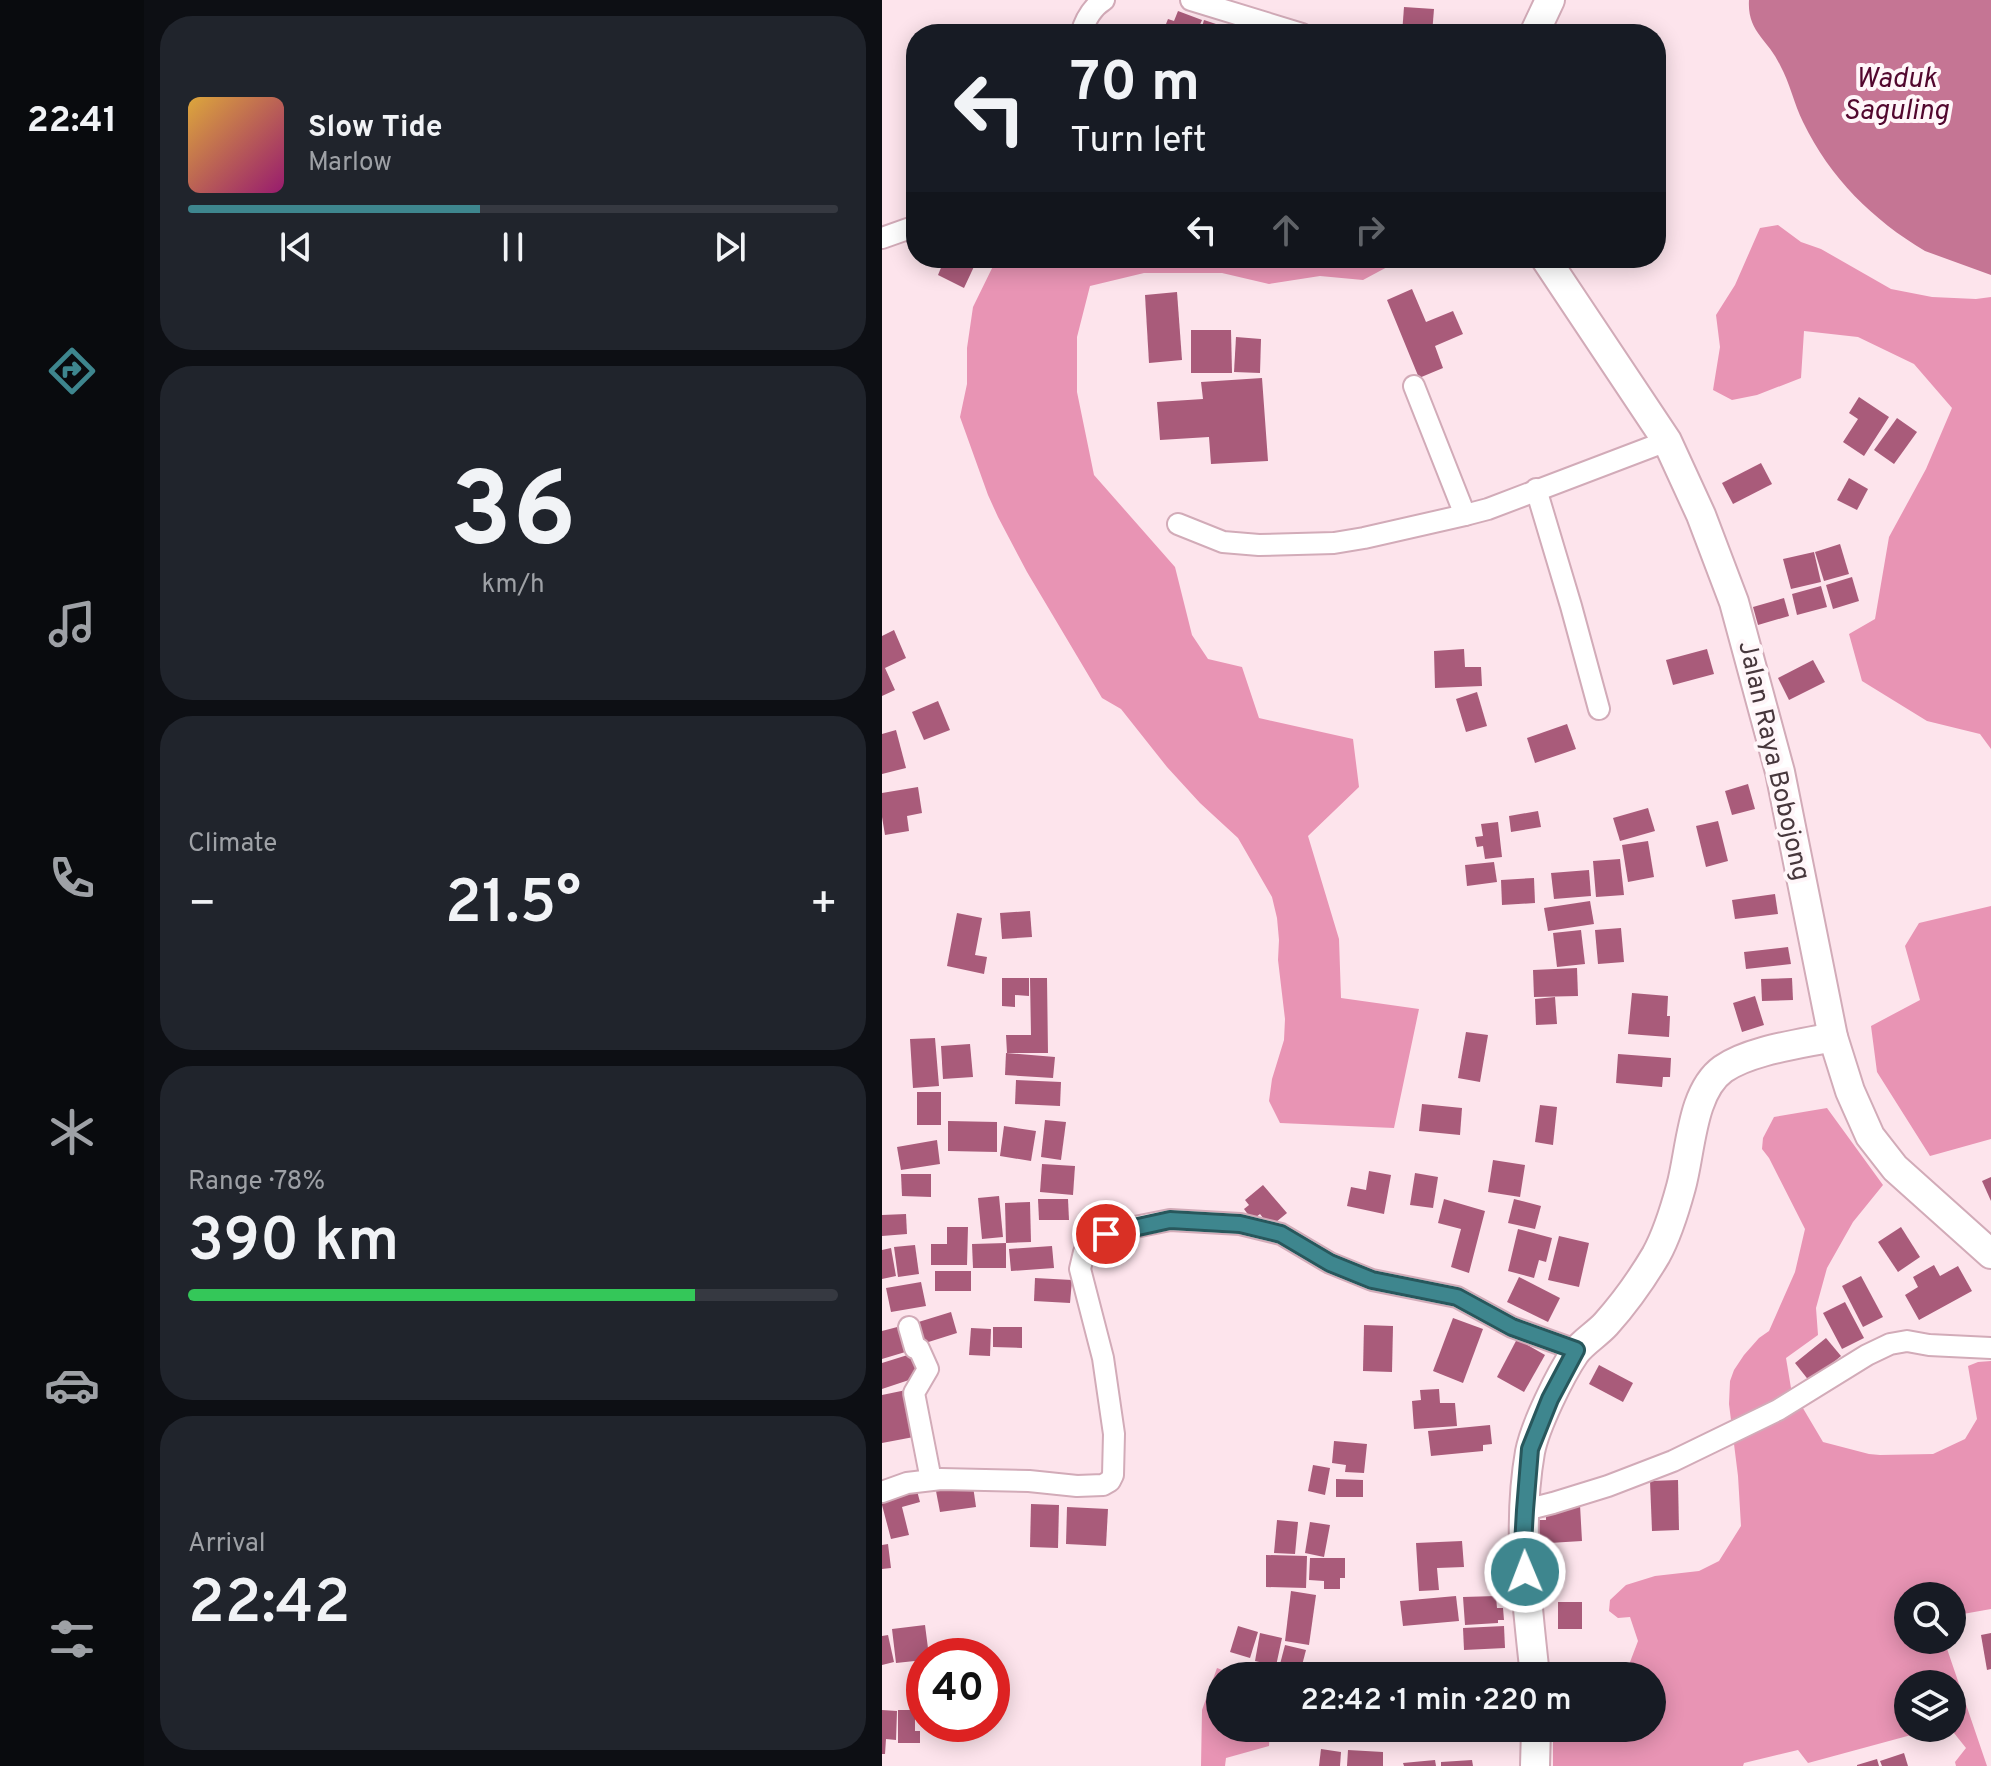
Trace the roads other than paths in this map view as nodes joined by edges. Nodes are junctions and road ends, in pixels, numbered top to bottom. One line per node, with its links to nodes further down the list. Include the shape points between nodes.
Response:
1 (1104, 0): 4 (street)
2 (1191, 0): 5 (street)
3 (1550, 0): 6 (main road)
4 (1084, 24)
5 (1269, 24)
6 (1539, 24)
7 (906, 230): 8 (street)
8 (882, 238)
9 (1552, 268): 11 (main road, Jalan Raya Bobojong)
10 (1414, 386): 13 (street)
11 (1667, 441): 12 (street); 16 (main road, Jalan Raya Bobojong, via 1734,602 1780,772)
12 (1536, 489): 13 (street); 15 (street)
13 (1465, 515): 14 (street, via 1334,543 1223,542)
14 (1178, 524)
15 (1599, 709)
16 (1833, 1037): 17 (main road, Jalan Raya Bobojong, via 1870,1136 1895,1168); 20 (main road, via 1737,1061 1715,1076 1698,1109 1682,1185 1657,1254 1607,1322)
17 (1991, 1254)
18 (909, 1327): 21 (street, via 928,1369 914,1393)
19 (1991, 1348): 23 (street, via 1890,1344 1778,1410 1673,1461)
20 (1576, 1350): 21 (street, via 1512,1327 1457,1297 1372,1280 1281,1234 1240,1224 1170,1220 1130,1228 1094,1241 1084,1252 1080,1269 1110,1404 1110,1481 1087,1486); 23 (main road, via 1530,1449)
21 (931, 1480): 22 (street)
22 (882, 1492)
23 (1525, 1510): 24 (main road)
24 (1533, 1662)
25 (1536, 1742): 26 (main road)
26 (1535, 1766)

